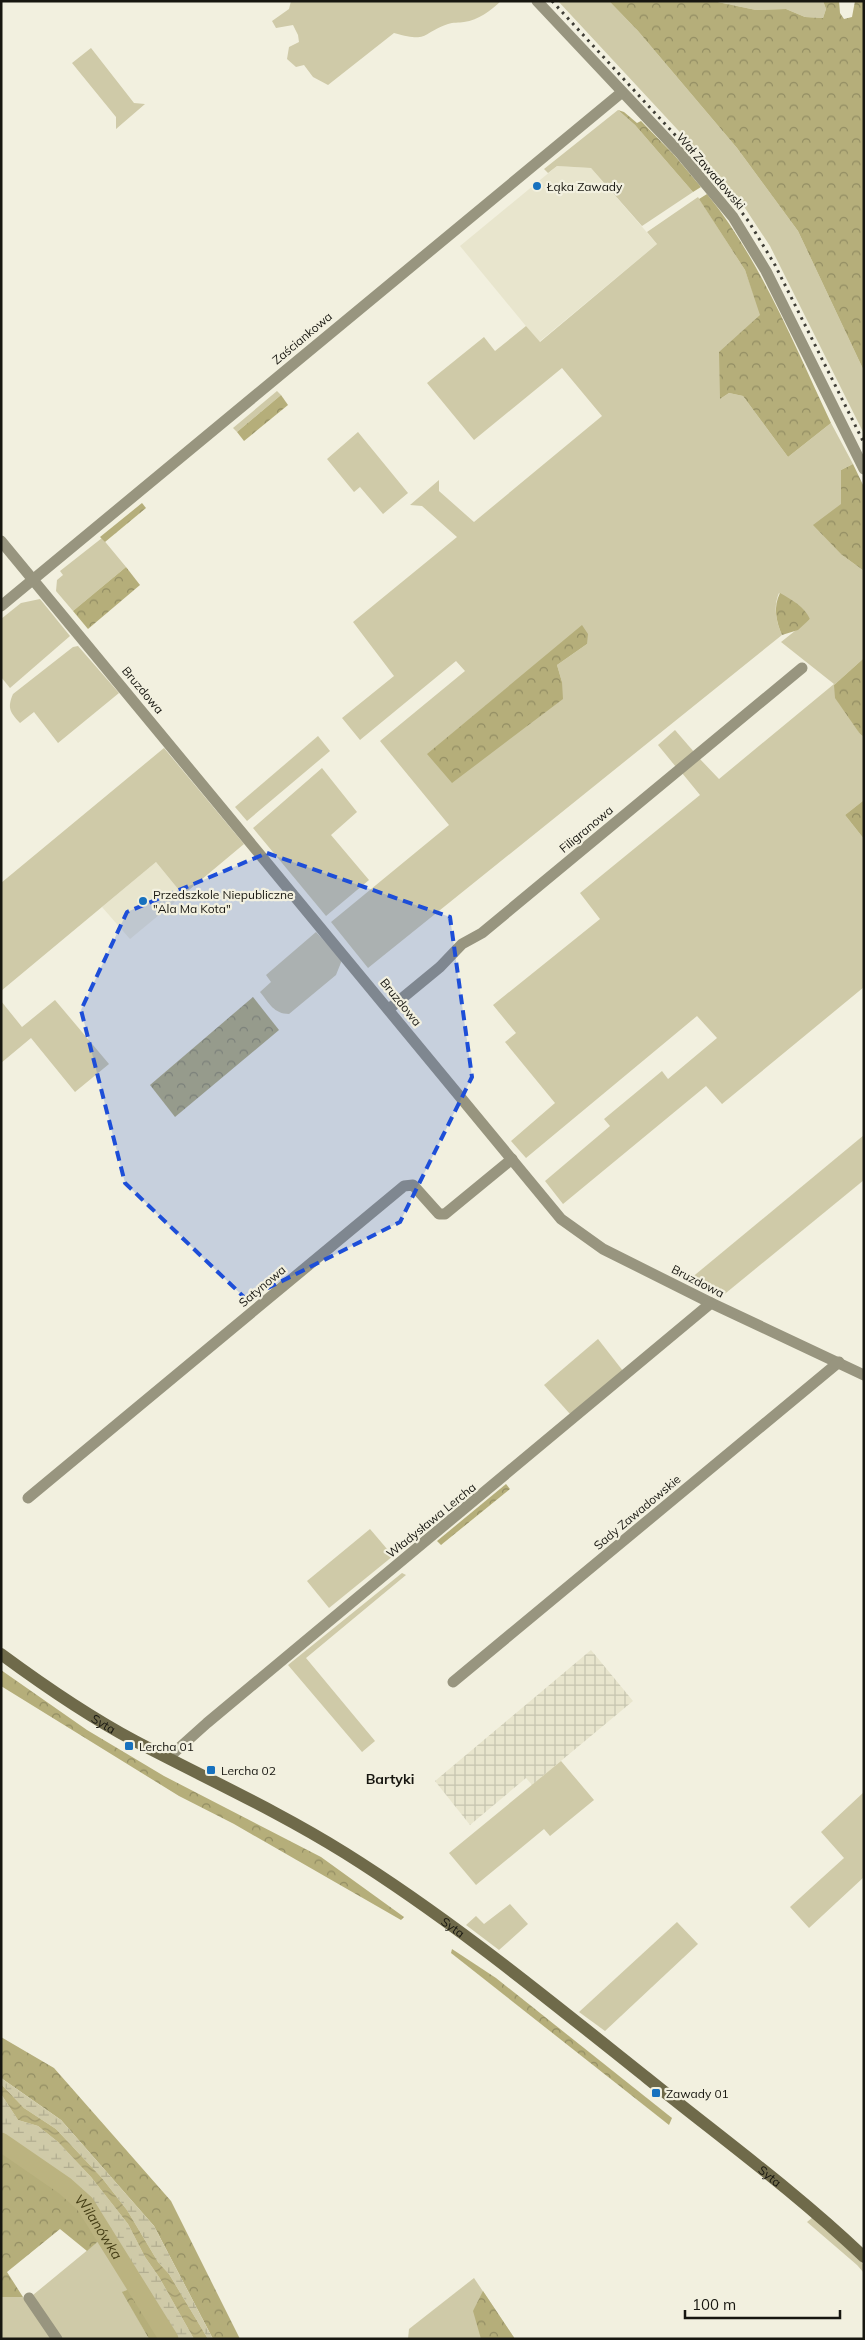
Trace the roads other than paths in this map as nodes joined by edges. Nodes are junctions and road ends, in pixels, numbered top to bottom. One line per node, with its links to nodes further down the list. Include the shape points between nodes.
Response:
1 (537, 1): 2 (street, Wał Zawadowski)
2 (621, 92): 3 (street, Wał Zawadowski, via 692,167 737,222 766,271); 5 (street, Zaściankowa, via 316,340)
3 (864, 469)
4 (1, 541): 5 (street, Bruzdowa)
5 (32, 579): 6 (street, Zaściankowa); 8 (street, Bruzdowa)
6 (1, 606)
7 (802, 668): 8 (street, Filigranowa, via 482,933 462,944)
8 (389, 1009): 9 (street, Bruzdowa)
9 (512, 1159): 10 (street, Bruzdowa, via 571,1228 603,1249); 13 (street, Satynowa, via 446,1214 439,1214 413,1184 404,1186)
10 (711, 1303): 11 (street, Bruzdowa); 16 (street, Władysława Lercha)
11 (839, 1362): 12 (street, Bruzdowa); 15 (street, Sady Zawadowskie)
12 (864, 1375)
13 (28, 1498)
14 (1, 1654): 16 (street, Syta, via 132,1740)
15 (453, 1682)
16 (168, 1758): 17 (street, Syta, via 290,1821 431,1909 745,2155)
17 (864, 2257)
18 (29, 2298): 19 (street)
19 (57, 2339)

